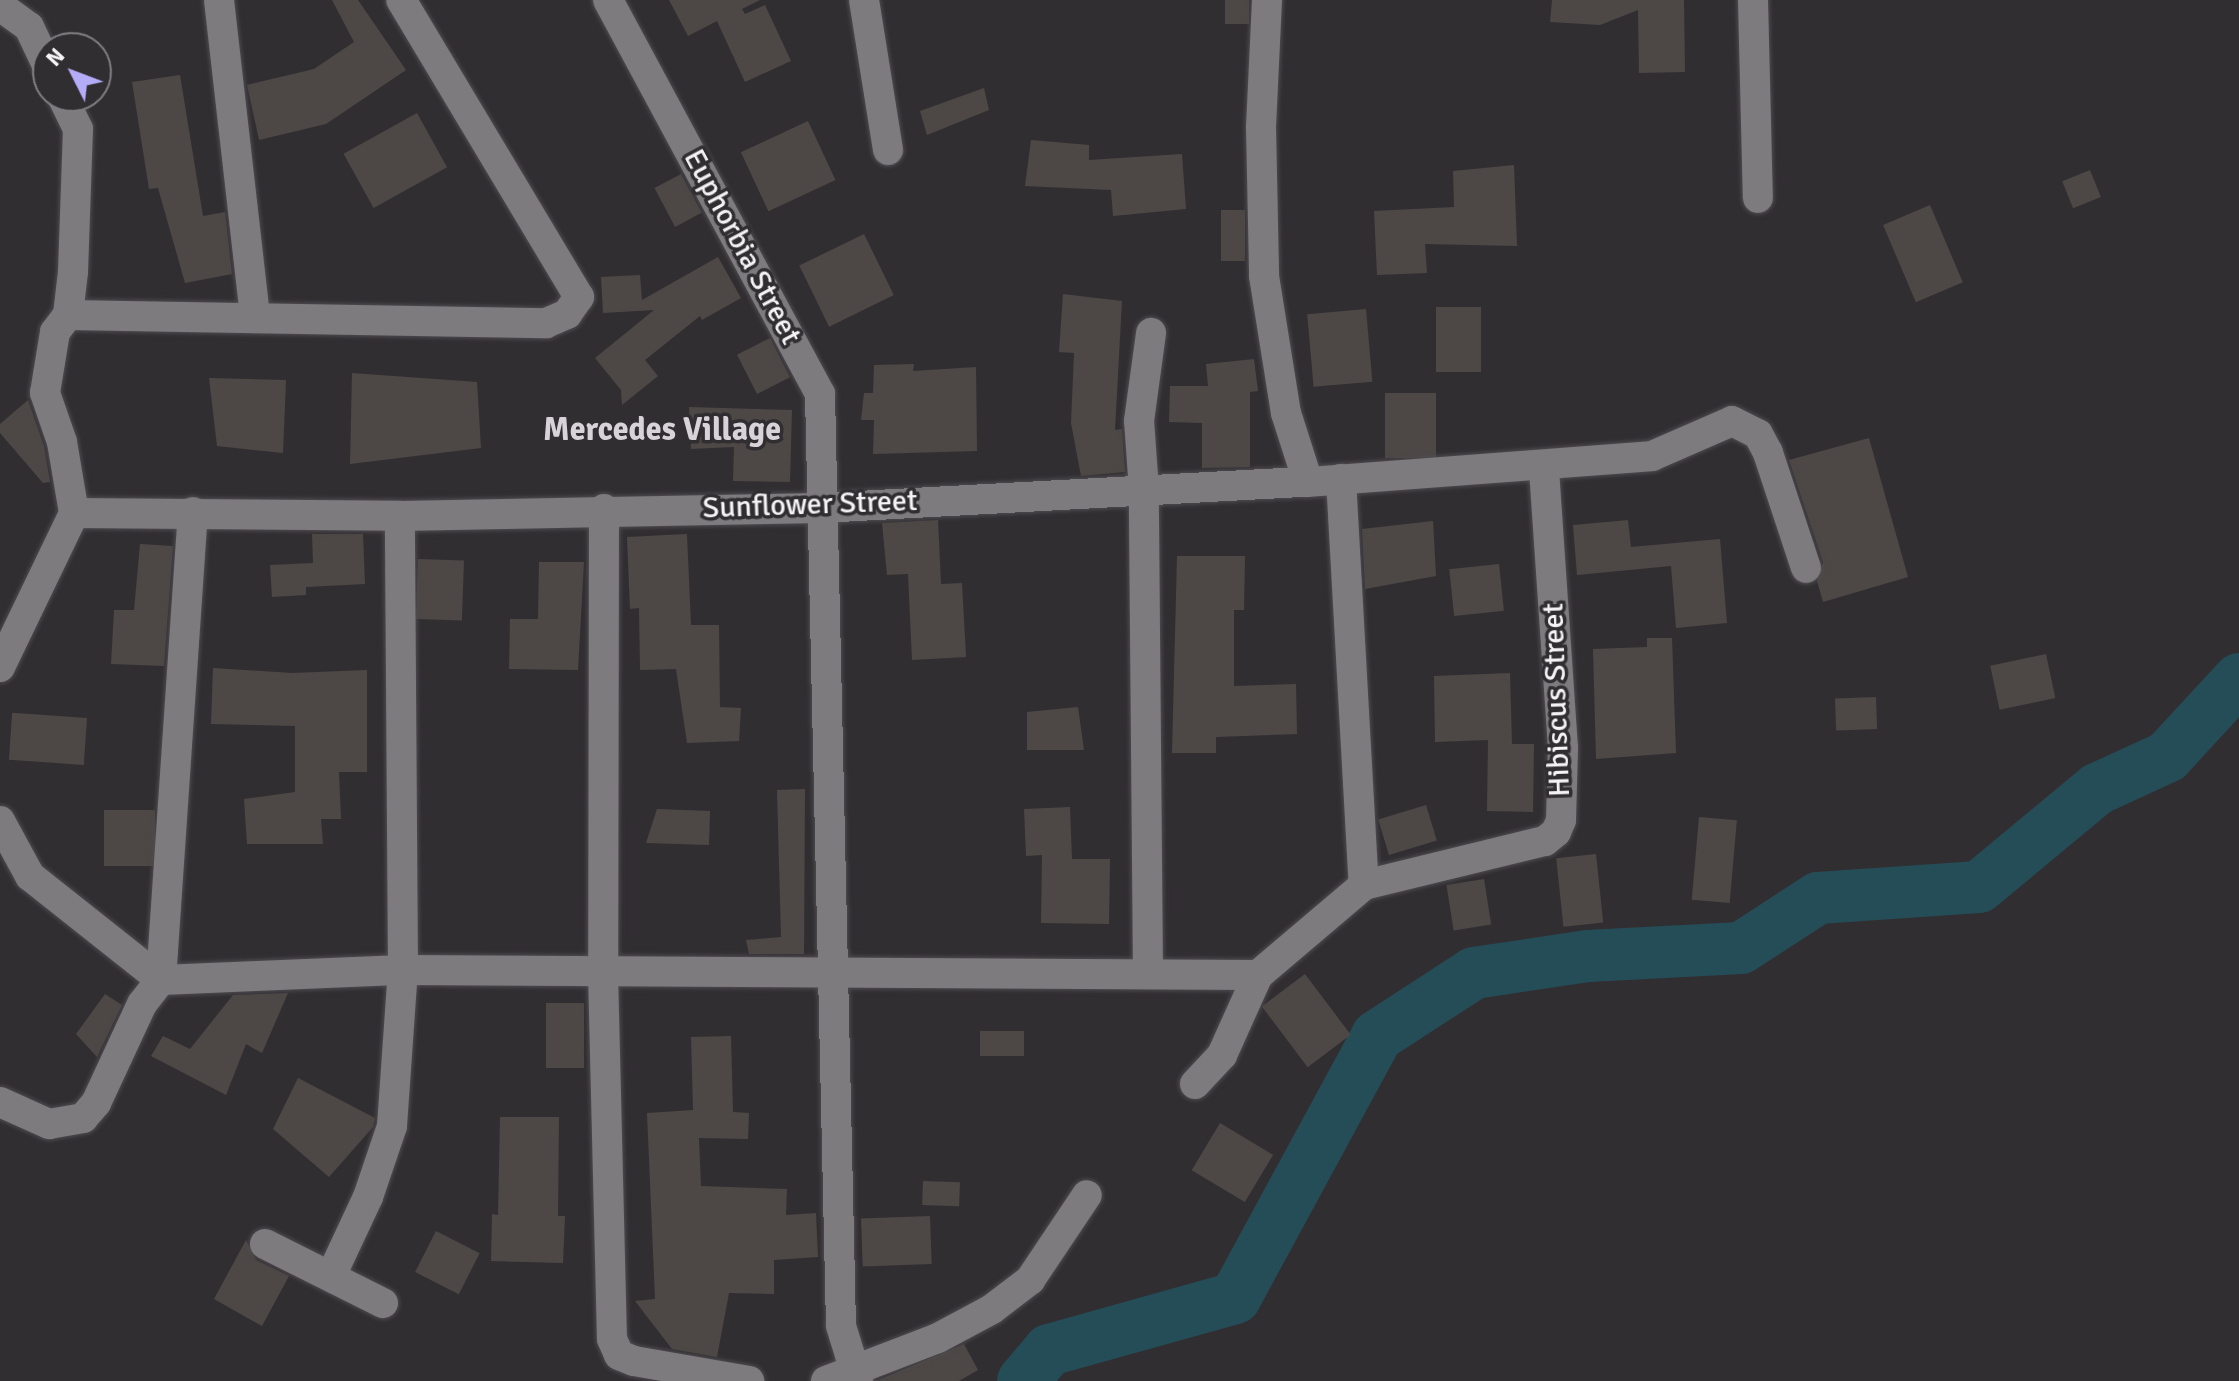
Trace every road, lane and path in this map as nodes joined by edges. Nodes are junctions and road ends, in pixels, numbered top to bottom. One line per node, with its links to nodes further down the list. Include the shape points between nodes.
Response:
1 (219, 0): 13 (street)
2 (401, 0): 13 (street, via 579,297 567,314 546,323)
3 (608, 0): 19 (street, Euphorbia Street, via 820,394)
4 (864, 0): 10 (street)
5 (1267, 0): 17 (street, via 1261,127 1264,276 1286,413)
6 (1753, 0): 11 (street)
7 (0, 6): 8 (street)
8 (32, 33)
9 (70, 112): 12 (street, via 78,129)
10 (888, 150)
11 (1758, 198)
12 (68, 315): 13 (street); 22 (street, via 55,332 45,393 62,442)
13 (255, 318)
14 (1151, 333): 18 (street, via 1139,421)
15 (1544, 468): 16 (street, Sunflower Street); 24 (street, Sunflower Street, via 1652,456 1732,421 1758,434 1768,453); 27 (street, Hibiscus Street, via 1563,748 1561,820 1545,841)
16 (1341, 479): 17 (street, Sunflower Street); 27 (street)
17 (1308, 482): 18 (street, Sunflower Street)
18 (1144, 490): 19 (street, Sunflower Street); 31 (street)
19 (821, 508): 20 (street, Sunflower Street); 30 (street, Euphorbia Street)
20 (604, 509): 23 (street, Sunflower Street); 29 (street)
21 (193, 512): 22 (street, Sunflower Street); 23 (street, Sunflower Street); 33 (street)
22 (74, 513): 25 (street)
23 (400, 516): 28 (street)
24 (1806, 568)
25 (0, 667)
26 (0, 821): 33 (street, via 30,876)
27 (1364, 885): 32 (street, Hibiscus Street)
28 (403, 970): 29 (street); 33 (street); 38 (street, via 392,1126 368,1197)
29 (603, 972): 30 (street); 41 (street, via 612,1339 619,1355 634,1361)
30 (832, 972): 31 (street); 40 (street, Euphorbia Street)
31 (1148, 974): 32 (street)
32 (1258, 975): 34 (street, via 1222,1055)
33 (161, 980): 35 (street, via 142,1004 96,1103 83,1118 49,1124)
34 (1195, 1084)
35 (0, 1102)
36 (1087, 1195): 40 (street, via 1021,1287 938,1338)
37 (265, 1244): 38 (street)
38 (331, 1276): 39 (street)
39 (383, 1303)
40 (846, 1379)
41 (749, 1381)

